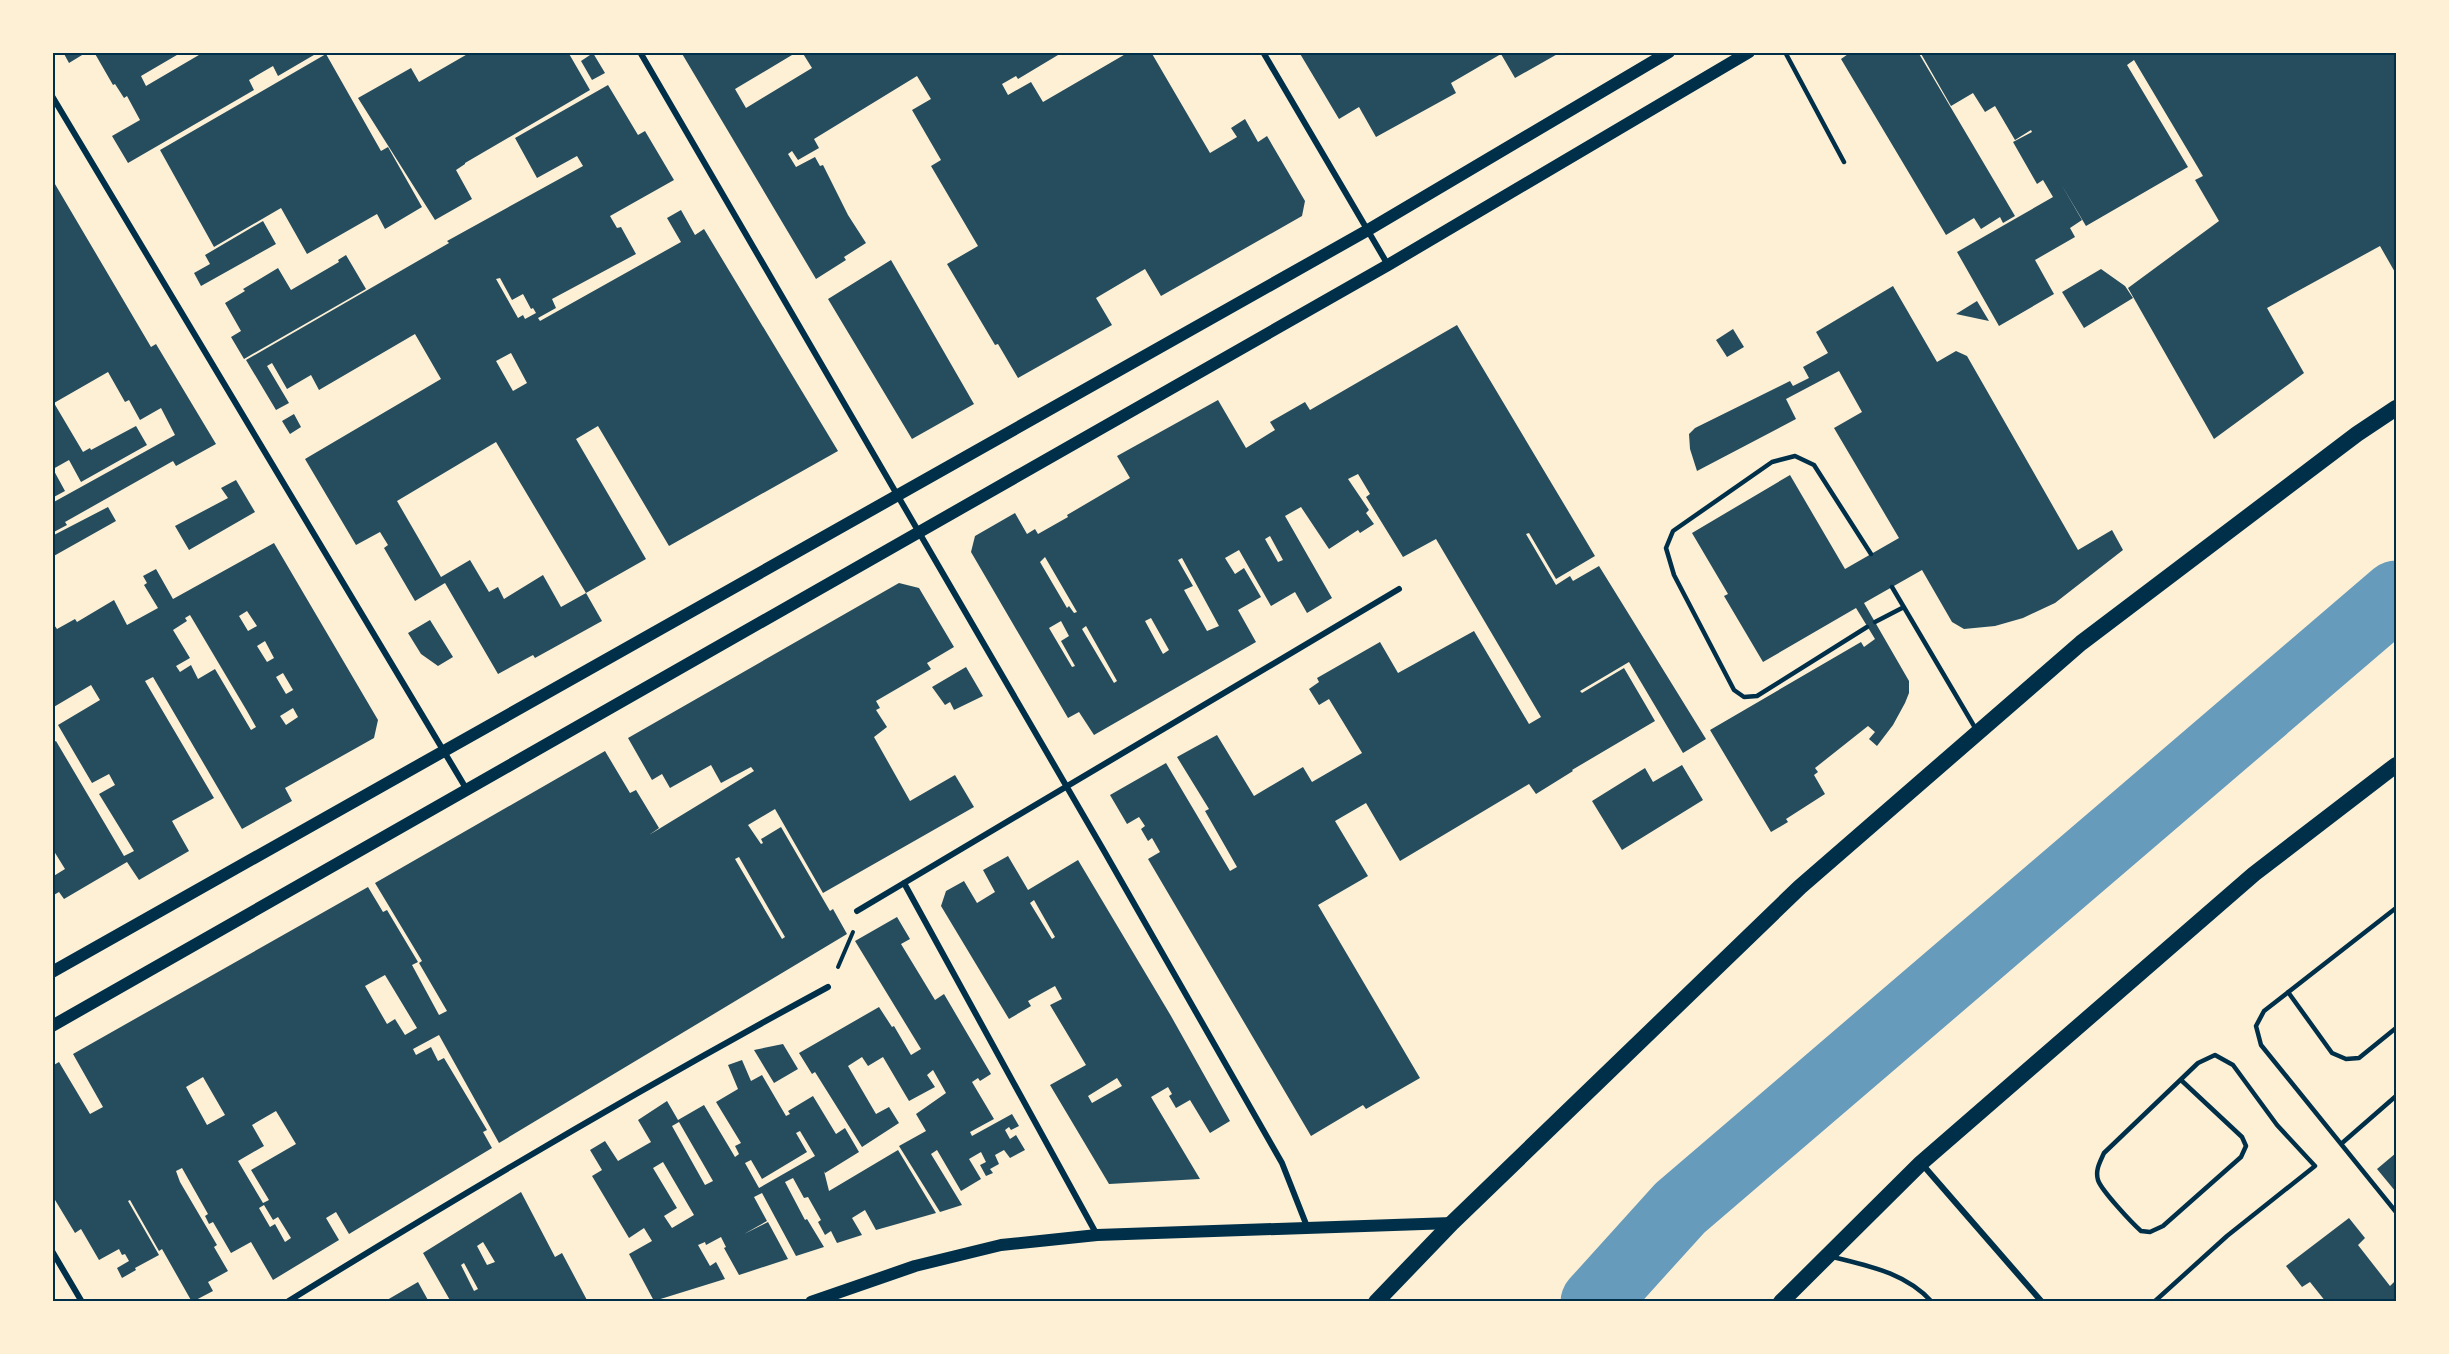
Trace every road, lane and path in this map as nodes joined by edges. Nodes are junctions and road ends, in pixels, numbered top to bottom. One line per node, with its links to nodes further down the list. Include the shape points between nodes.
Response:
1 (640, 52): 11 (street)
2 (1263, 52): 8 (street)
3 (1669, 52): 8 (main road)
4 (1749, 52): 9 (main road)
5 (1785, 52): 7 (lane)
6 (52, 96): 20 (street)
7 (1844, 162)
8 (1368, 230): 9 (street); 11 (main road)
9 (1388, 266): 12 (main road)
10 (2397, 408): 19 (highway, via 2357,434 2082,643)
11 (900, 494): 12 (street); 20 (main road)
12 (921, 531): 22 (street); 23 (main road)
13 (1871, 554): 18 (lane, via 1814,465 1795,456 1772,462 1673,531 1666,548 1674,575 1734,690 1744,697 1757,696)
14 (1892, 587): 16 (lane)
15 (1399, 589): 22 (street)
16 (1904, 607): 17 (lane); 19 (lane)
17 (1875, 622)
18 (1868, 627)
19 (1978, 733): 37 (highway, via 1800,887)
20 (441, 751): 23 (street); 27 (main road)
21 (2397, 765): 35 (highway, via 2254,874)
22 (1068, 786): 24 (street); 38 (street, via 1282,1163)
23 (467, 791): 30 (main road)
24 (904, 883): 26 (street); 39 (street)
25 (2397, 908): 29 (lane)
26 (857, 911): 28 (path, via 855,928)
27 (52, 972)
28 (828, 987): 43 (street, via 465,1192)
29 (2288, 992): 31 (lane, via 2332,1053 2346,1059 2359,1058); 34 (lane, via 2264,1011 2256,1026 2261,1045)
30 (52, 1026)
31 (2397, 1028)
32 (2181, 1080): 32 (lane, via 2242,1137 2246,1146 2241,1156 2163,1226 2141,1231 2098,1182 2097,1170 2104,1153); 49 (lane, via 2198,1063 2215,1055 2233,1065 2277,1125 2315,1166)
33 (2397, 1096): 34 (lane)
34 (2341, 1144): 36 (lane)
35 (1921, 1164): 41 (highway); 48 (street)
36 (2397, 1212)
37 (1452, 1223): 38 (main road); 45 (highway)
38 (1308, 1229): 39 (main road)
39 (1097, 1235): 44 (main road, via 990,1248 915,1266)
40 (52, 1251): 42 (street)
41 (1828, 1255): 46 (highway); 47 (lane, via 1906,1280)
42 (82, 1302)
43 (287, 1302)
44 (811, 1302)
45 (1376, 1302)
46 (1781, 1302)
47 (1932, 1302)
48 (2042, 1302)
49 (2154, 1302)

